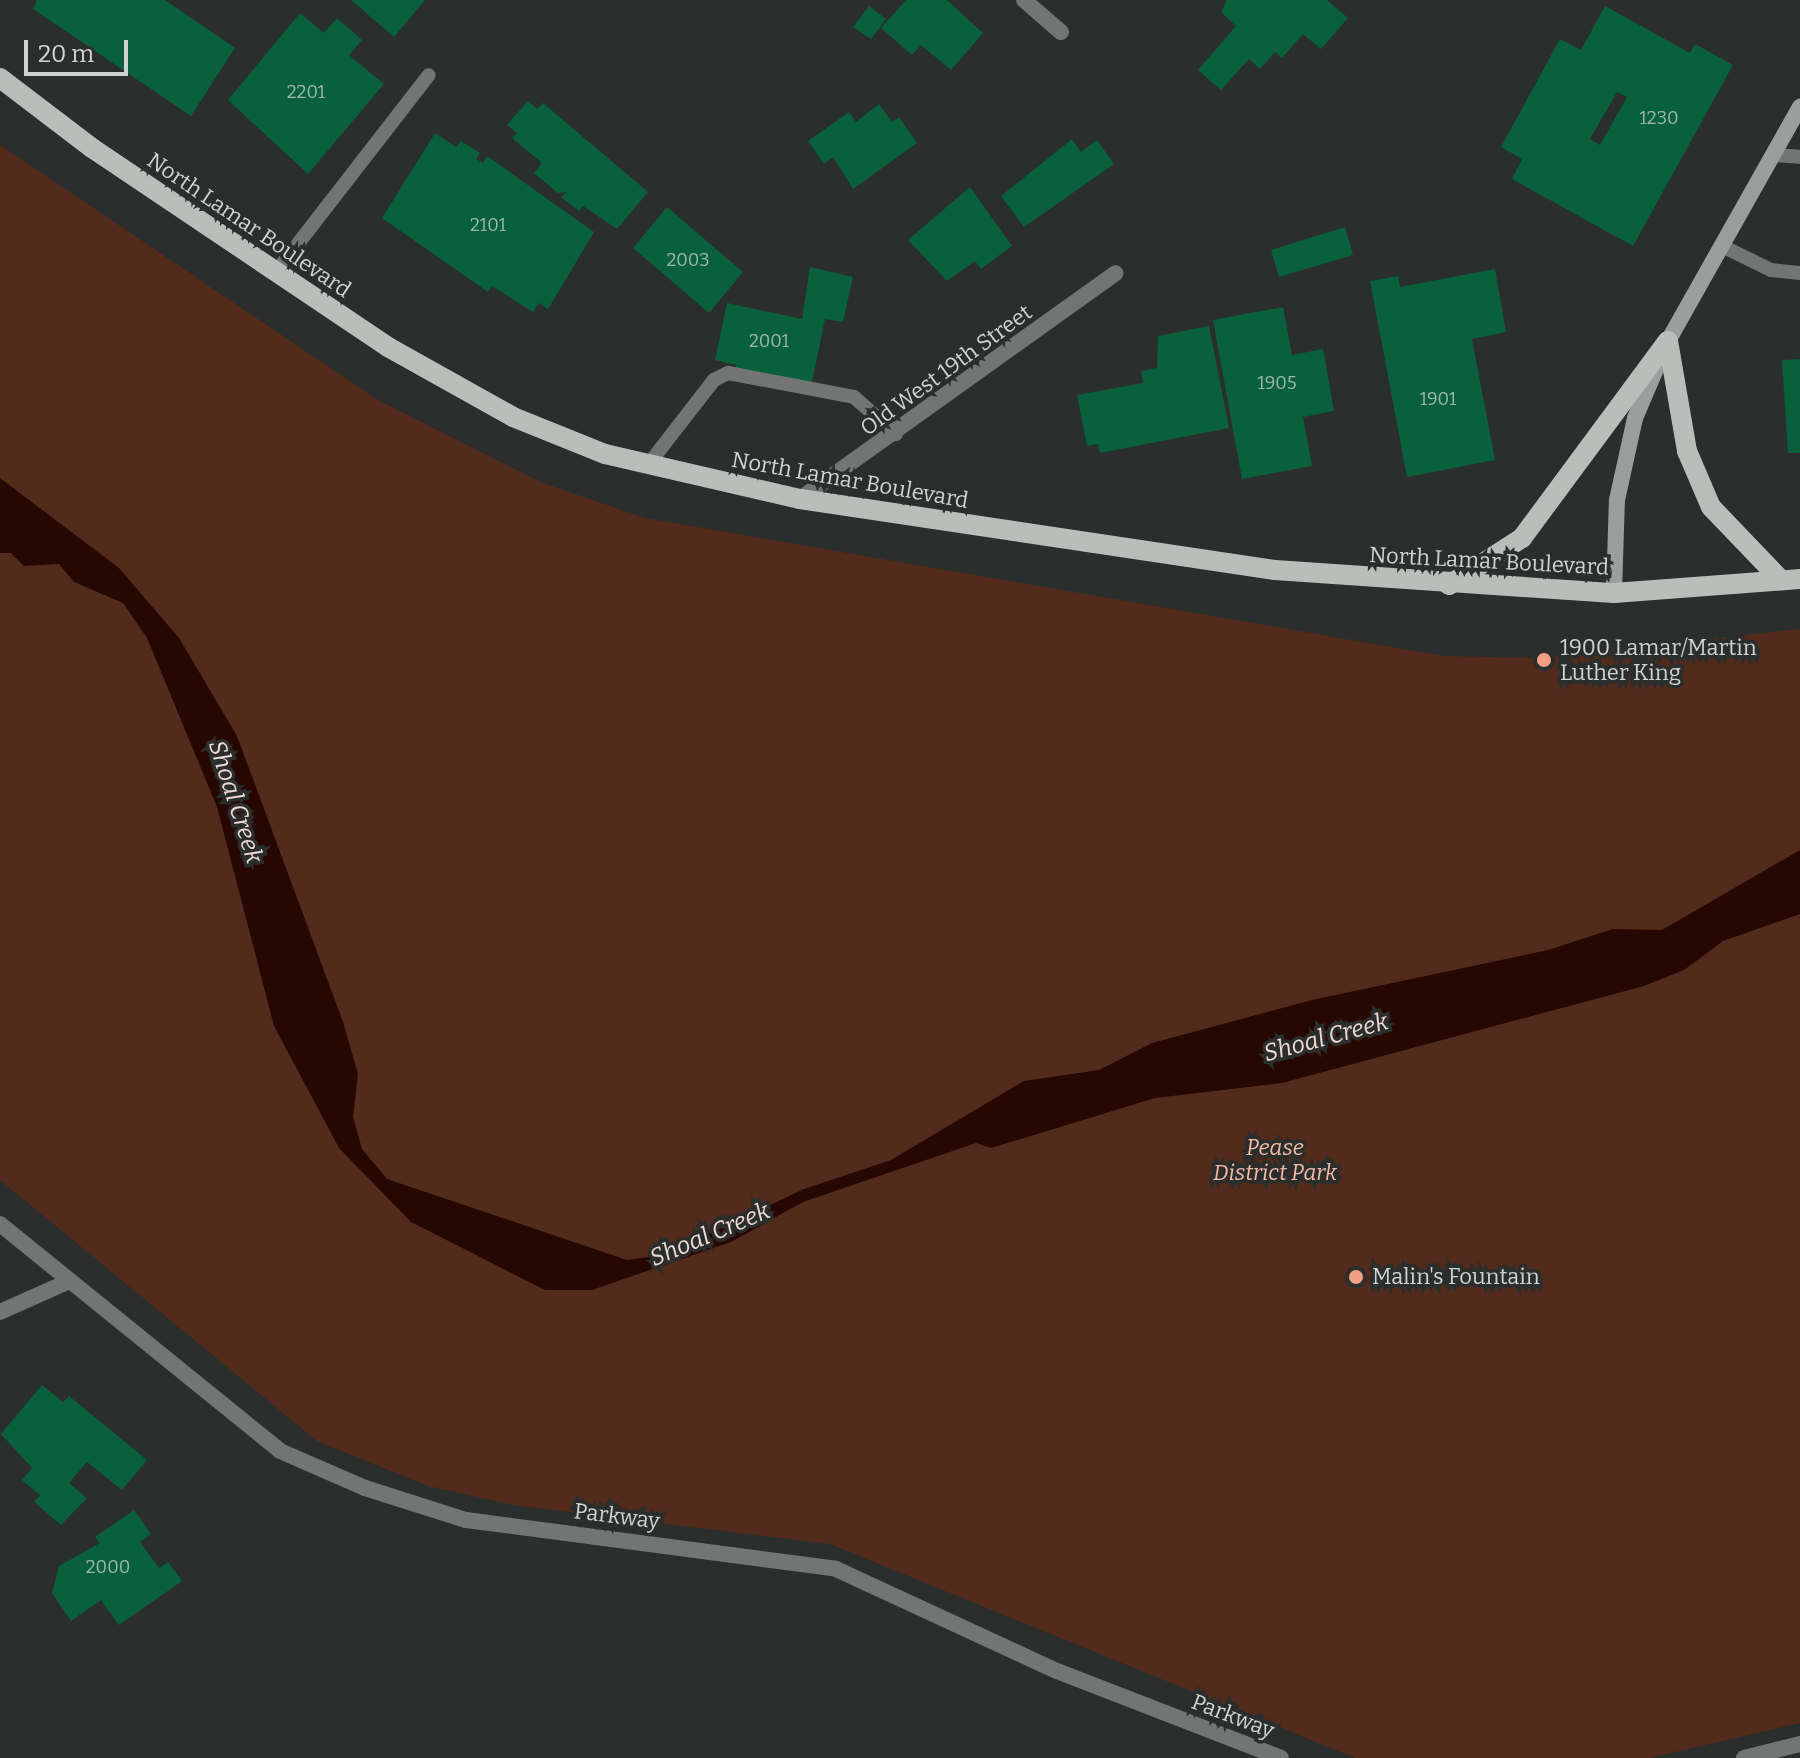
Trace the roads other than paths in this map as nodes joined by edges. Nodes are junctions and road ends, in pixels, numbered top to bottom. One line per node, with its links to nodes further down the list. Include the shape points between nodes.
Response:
1 (1024, 0): 2 (street)
2 (1061, 32)
3 (429, 75): 9 (lane)
4 (0, 78): 9 (main road, North Lamar Boulevard)
5 (1800, 107): 6 (main road)
6 (1773, 155): 7 (lane); 8 (main road)
7 (1800, 157)
8 (1722, 246): 11 (lane, via 1771,270); 12 (main road)
9 (276, 272): 14 (main road, North Lamar Boulevard, via 388,347 513,417)
10 (1116, 273): 13 (street, Old West 19th Street)
11 (1800, 273)
12 (1668, 341): 16 (main road, via 1687,451 1711,507); 17 (main road, via 1522,538); 18 (main road, via 1635,418 1623,473)
13 (896, 434): 14 (lane, via 854,397 728,373 714,380); 15 (street, Old West 19th Street)
14 (648, 465): 15 (main road, North Lamar Boulevard)
15 (800, 499): 17 (main road, North Lamar Boulevard, via 1275,570)
16 (1790, 579): 18 (main road, North Lamar Boulevard)
17 (1449, 585): 18 (main road, North Lamar Boulevard)
18 (1614, 593)
19 (0, 1224): 20 (street, Parkway)
20 (67, 1282): 21 (street); 23 (street, Parkway, via 280,1451 365,1488 466,1520 836,1569 1057,1671)
21 (0, 1312)
22 (1800, 1744): 24 (street)
23 (1281, 1758)
24 (1744, 1758)

